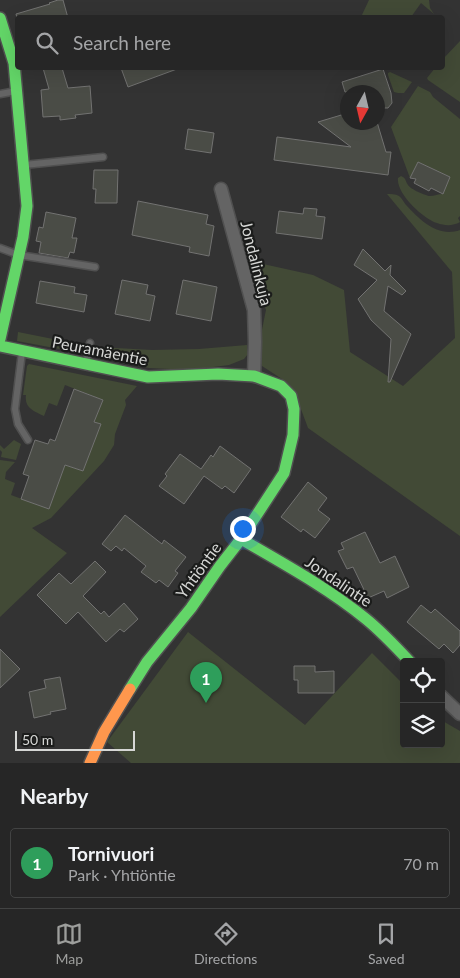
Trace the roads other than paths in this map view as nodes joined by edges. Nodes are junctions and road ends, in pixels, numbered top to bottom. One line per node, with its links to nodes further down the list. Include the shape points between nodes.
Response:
1 (0, 18): 2 (street, via 14,63)
2 (17, 91): 3 (lane); 5 (street)
3 (0, 94)
4 (103, 157): 5 (lane)
5 (23, 165): 8 (street, via 27,206)
6 (221, 189): 15 (street, Jondalinkuja, via 254,310)
7 (0, 248): 8 (lane)
8 (19, 255): 9 (lane); 10 (street)
9 (95, 267)
10 (0, 339)
11 (90, 343): 14 (lane)
12 (0, 346): 13 (street, Peuramäentie)
13 (22, 351): 14 (street, Peuramäentie); 16 (lane, via 15,409 18,424)
14 (86, 364): 15 (street, Peuramäentie, via 148,377)
15 (254, 376): 17 (street, Yhtiöntie, via 281,386 291,396 293,435 284,473)
16 (28, 440)
17 (241, 539): 18 (street, Jondalintie, via 313,581 362,615); 21 (street, Yhtiöntie, via 147,662 104,732)
18 (406, 658)
19 (445, 700): 20 (street)
20 (460, 714)
21 (90, 763)

